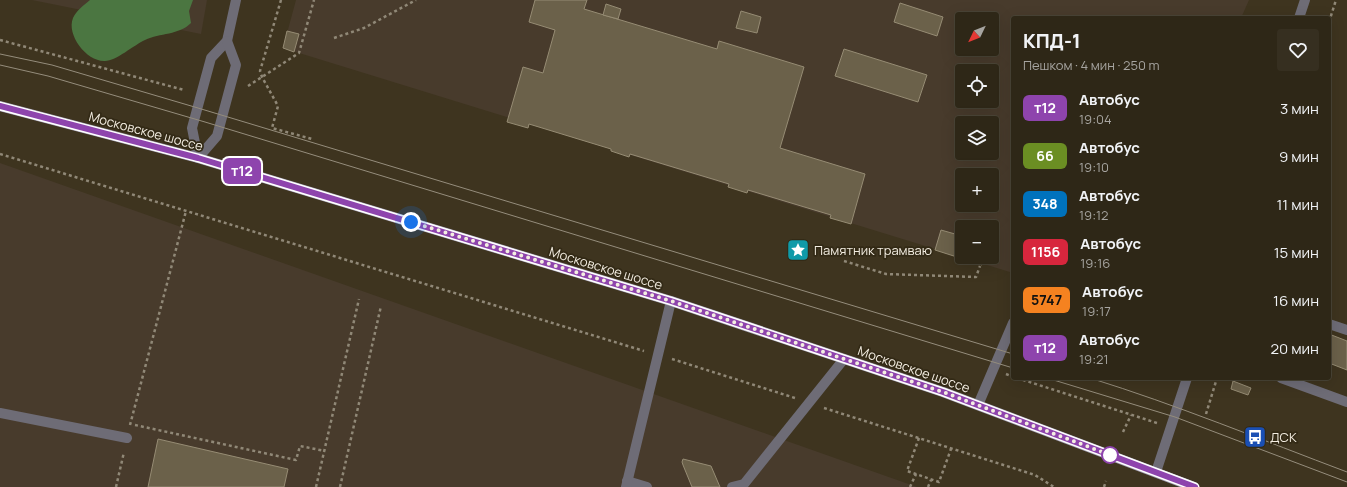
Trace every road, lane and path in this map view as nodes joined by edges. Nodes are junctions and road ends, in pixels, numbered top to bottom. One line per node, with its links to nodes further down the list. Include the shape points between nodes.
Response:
1 (236, 0): 11 (street)
2 (281, 0): 12 (path, via 260,71)
3 (314, 0): 12 (path, via 299,53)
4 (416, 0): 9 (path, via 364,28)
5 (1305, 0): 7 (street)
6 (1336, 0): 8 (path)
7 (1300, 16)
8 (1331, 16)
9 (334, 38)
10 (0, 40): 14 (path)
11 (227, 41): 18 (street, via 211,58 192,128); 18 (street, via 236,65 217,136)
12 (262, 77): 13 (path); 16 (path, via 278,106 272,128)
13 (248, 86)
14 (184, 90)
15 (0, 106): 18 (main road, Московское шоссе)
16 (312, 139)
17 (0, 154): 19 (path)
18 (198, 158): 23 (main road, Московское шоссе)
19 (186, 211): 28 (path); 40 (path)
20 (844, 261): 21 (path, via 886,274 976,277)
21 (980, 266)
22 (359, 299): 46 (path)
23 (671, 301): 28 (street); 29 (main road, Московское шоссе)
24 (381, 306): 54 (path)
25 (1331, 325): 26 (street)
26 (1347, 330)
27 (1009, 341): 36 (street)
28 (658, 355): 35 (path); 51 (street)
29 (844, 359): 35 (street); 36 (main road, Московское шоссе)
30 (1024, 380): 39 (path)
31 (1186, 380): 41 (street)
32 (1216, 380): 38 (path)
33 (1287, 380): 34 (street)
34 (1347, 402)
35 (809, 403): 44 (path); 56 (street, via 744,484)
36 (978, 405): 47 (main road, Московское шоссе)
37 (0, 413): 43 (street)
38 (1206, 414)
39 (1131, 415): 41 (path); 42 (path)
40 (131, 424): 43 (path); 46 (path, via 296,460 300,446)
41 (1171, 427): 47 (street)
42 (1123, 432)
43 (127, 438): 52 (path)
44 (919, 438): 45 (path); 48 (path, via 907,471)
45 (951, 448): 49 (path, via 939,482); 59 (path, via 1035,475)
46 (324, 451): 53 (path)
47 (1156, 472): 61 (main road, Московское шоссе)
48 (916, 474): 49 (path); 57 (path)
49 (931, 480): 58 (path)
50 (1106, 481): 60 (path)
51 (627, 484): 55 (street)
52 (116, 487)
53 (316, 487)
54 (340, 487)
55 (647, 487)
56 (732, 487)
57 (910, 487)
58 (928, 487)
59 (1054, 487)
60 (1104, 487)
61 (1194, 487)

